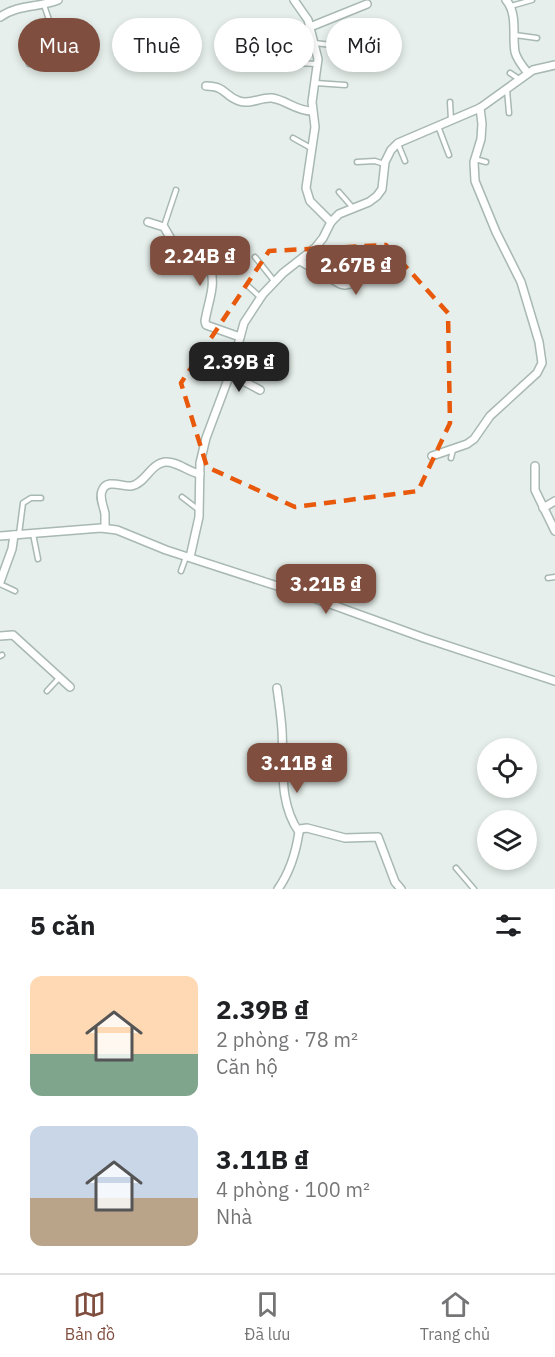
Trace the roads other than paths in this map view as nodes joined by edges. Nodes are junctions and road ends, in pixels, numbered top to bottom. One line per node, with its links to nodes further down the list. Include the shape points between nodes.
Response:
1 (58, 0): 5 (street)
2 (294, 0): 9 (street)
3 (532, 0): 4 (lane)
4 (508, 3): 11 (street)
5 (44, 4): 7 (street, via 15,8); 8 (lane)
6 (367, 4): 10 (street)
7 (0, 17)
8 (49, 18)
9 (305, 18)
10 (314, 25)
11 (514, 35): 12 (lane); 20 (street, via 515,54)
12 (537, 38)
13 (314, 40): 14 (street)
14 (315, 43): 15 (lane); 17 (street)
15 (326, 44)
16 (314, 64): 17 (lane)
17 (318, 64): 22 (street)
18 (555, 65): 20 (street)
19 (510, 73): 21 (lane)
20 (528, 73): 21 (street)
21 (520, 79): 25 (street)
22 (316, 83): 23 (lane); 28 (street)
23 (345, 85)
24 (206, 86): 28 (street, via 220,87 237,101 251,103 272,98 296,109)
25 (507, 90): 27 (street); 29 (lane)
26 (450, 102): 30 (lane)
27 (480, 108): 30 (street); 36 (street, via 481,139)
28 (312, 111): 34 (street)
29 (509, 113)
30 (451, 120): 31 (street)
31 (438, 125): 33 (street); 35 (lane)
32 (293, 138): 34 (lane)
33 (398, 143): 37 (lane); 40 (street)
34 (312, 148): 45 (street, via 308,196)
35 (449, 155)
36 (476, 159): 39 (lane); 59 (street, via 475,180 521,282 542,363 537,373 490,416 474,439)
37 (405, 161)
38 (357, 162): 40 (lane)
39 (486, 162)
40 (385, 164): 43 (street, via 382,189)
41 (176, 190): 46 (lane)
42 (339, 192): 43 (lane)
43 (354, 208): 45 (street)
44 (148, 222): 46 (street)
45 (331, 222): 51 (street, via 323,238)
46 (164, 227): 48 (street)
47 (351, 251): 51 (street, via 364,267 349,285 340,284)
48 (179, 254): 50 (lane); 55 (street, via 208,258 213,280 206,325)
49 (255, 257): 52 (lane)
50 (165, 261)
51 (300, 261): 52 (street)
52 (275, 282): 54 (street)
53 (248, 286): 54 (lane)
54 (261, 297): 55 (street)
55 (240, 337): 57 (street)
56 (217, 361): 57 (lane)
57 (230, 374): 58 (street); 63 (street, via 206,438)
58 (260, 390)
59 (453, 449): 60 (street); 61 (lane)
60 (432, 456)
61 (451, 458)
62 (535, 466): 67 (street, via 535,490)
63 (200, 474): 68 (street); 69 (street, via 165,462 137,484 105,486 101,497)
64 (182, 496): 68 (lane)
65 (41, 498): 72 (lane, via 24,503)
66 (555, 501): 67 (street)
67 (543, 508): 70 (street)
68 (199, 510): 74 (street)
69 (103, 528): 71 (street); 74 (street)
70 (555, 531)
71 (32, 534): 72 (street); 75 (lane)
72 (17, 535): 73 (street); 79 (street)
73 (0, 536)
74 (188, 557): 76 (lane); 83 (street)
75 (38, 559)
76 (180, 571)
77 (555, 577): 78 (lane)
78 (548, 578)
79 (0, 583): 80 (lane)
80 (15, 591)
81 (0, 636): 82 (street, via 13,635)
82 (59, 678): 84 (street); 86 (lane)
83 (555, 681)
84 (70, 687)
85 (277, 687): 87 (street, via 285,800)
86 (47, 691)
87 (299, 832): 89 (street, via 294,857); 90 (street, via 307,828 345,838 378,837)
88 (456, 868): 91 (lane)
89 (278, 889)
90 (401, 889)
91 (474, 889)

